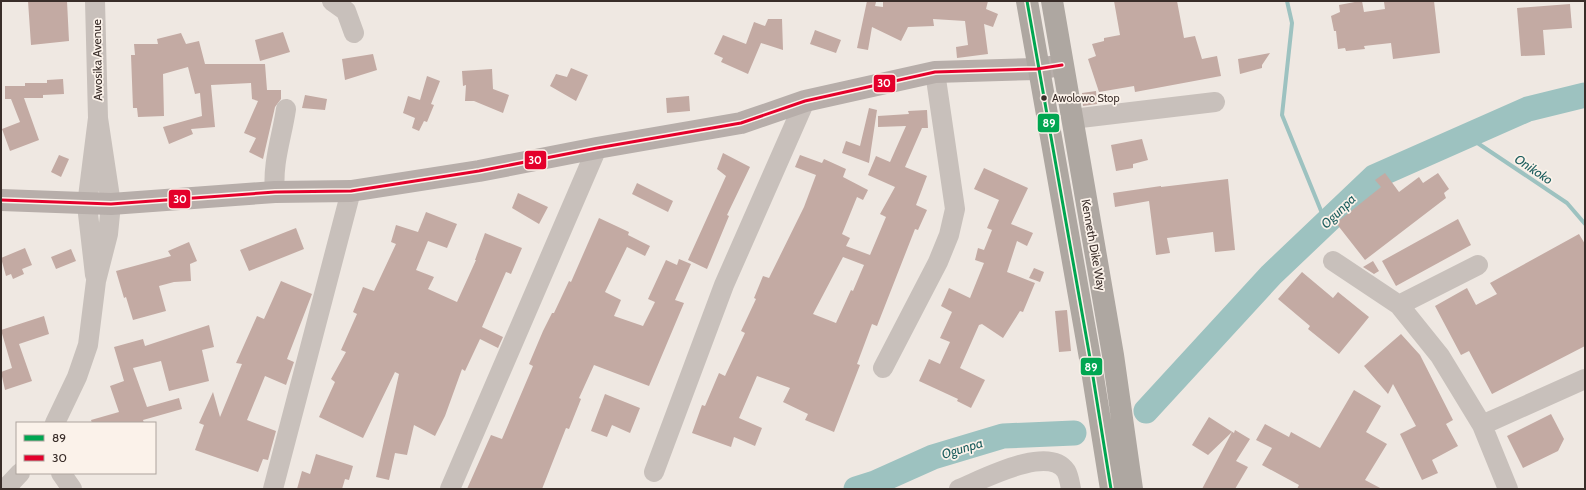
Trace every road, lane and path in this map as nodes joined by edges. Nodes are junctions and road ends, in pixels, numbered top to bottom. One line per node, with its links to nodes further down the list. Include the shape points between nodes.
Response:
1 (95, 1): 12 (street, Awosika Avenue)
2 (332, 1): 5 (street, via 346,11)
3 (1027, 1): 7 (highway, Kenneth Dike Way)
4 (1052, 1): 6 (highway, Kenneth Dike Way)
5 (354, 33)
6 (1062, 65): 7 (main road); 13 (highway, Kenneth Dike Way)
7 (1037, 69): 8 (main road); 37 (highway, Kenneth Dike Way, via 1090,358)
8 (935, 72): 9 (main road); 24 (street, via 955,209 938,262)
9 (805, 101): 14 (main road, via 741,123); 28 (street, via 724,285)
10 (1214, 102): 13 (street)
11 (286, 109): 16 (street, via 276,160)
12 (98, 118): 18 (street, Awosika Avenue); 19 (street, Awosika Avenue)
13 (1072, 119): 38 (highway, Kenneth Dike Way, via 1113,355)
14 (597, 148): 15 (main road, via 479,171); 34 (street)
15 (351, 191): 16 (main road); 33 (street)
16 (275, 192): 18 (main road)
17 (1, 200): 19 (main road)
18 (111, 204): 19 (main road); 22 (street, Awosika Avenue, via 108,234)
19 (87, 205): 22 (street, Awosika Avenue)
20 (1333, 261): 23 (street)
21 (1478, 265): 23 (street)
22 (96, 281): 26 (street, via 88,345 77,377)
23 (1399, 305): 27 (street, via 1440,356)
24 (883, 368)
25 (1585, 379): 27 (street)
26 (55, 422)
27 (1482, 425): 39 (street)
28 (654, 472)
29 (19, 474): 31 (street)
30 (62, 474): 32 (street)
31 (5, 489)
32 (72, 489)
33 (273, 489)
34 (450, 489)
35 (959, 489): 36 (street, via 1024,463 1043,461 1055,464 1067,472)
36 (1071, 489)
37 (1111, 489)
38 (1132, 489)
39 (1508, 489)

